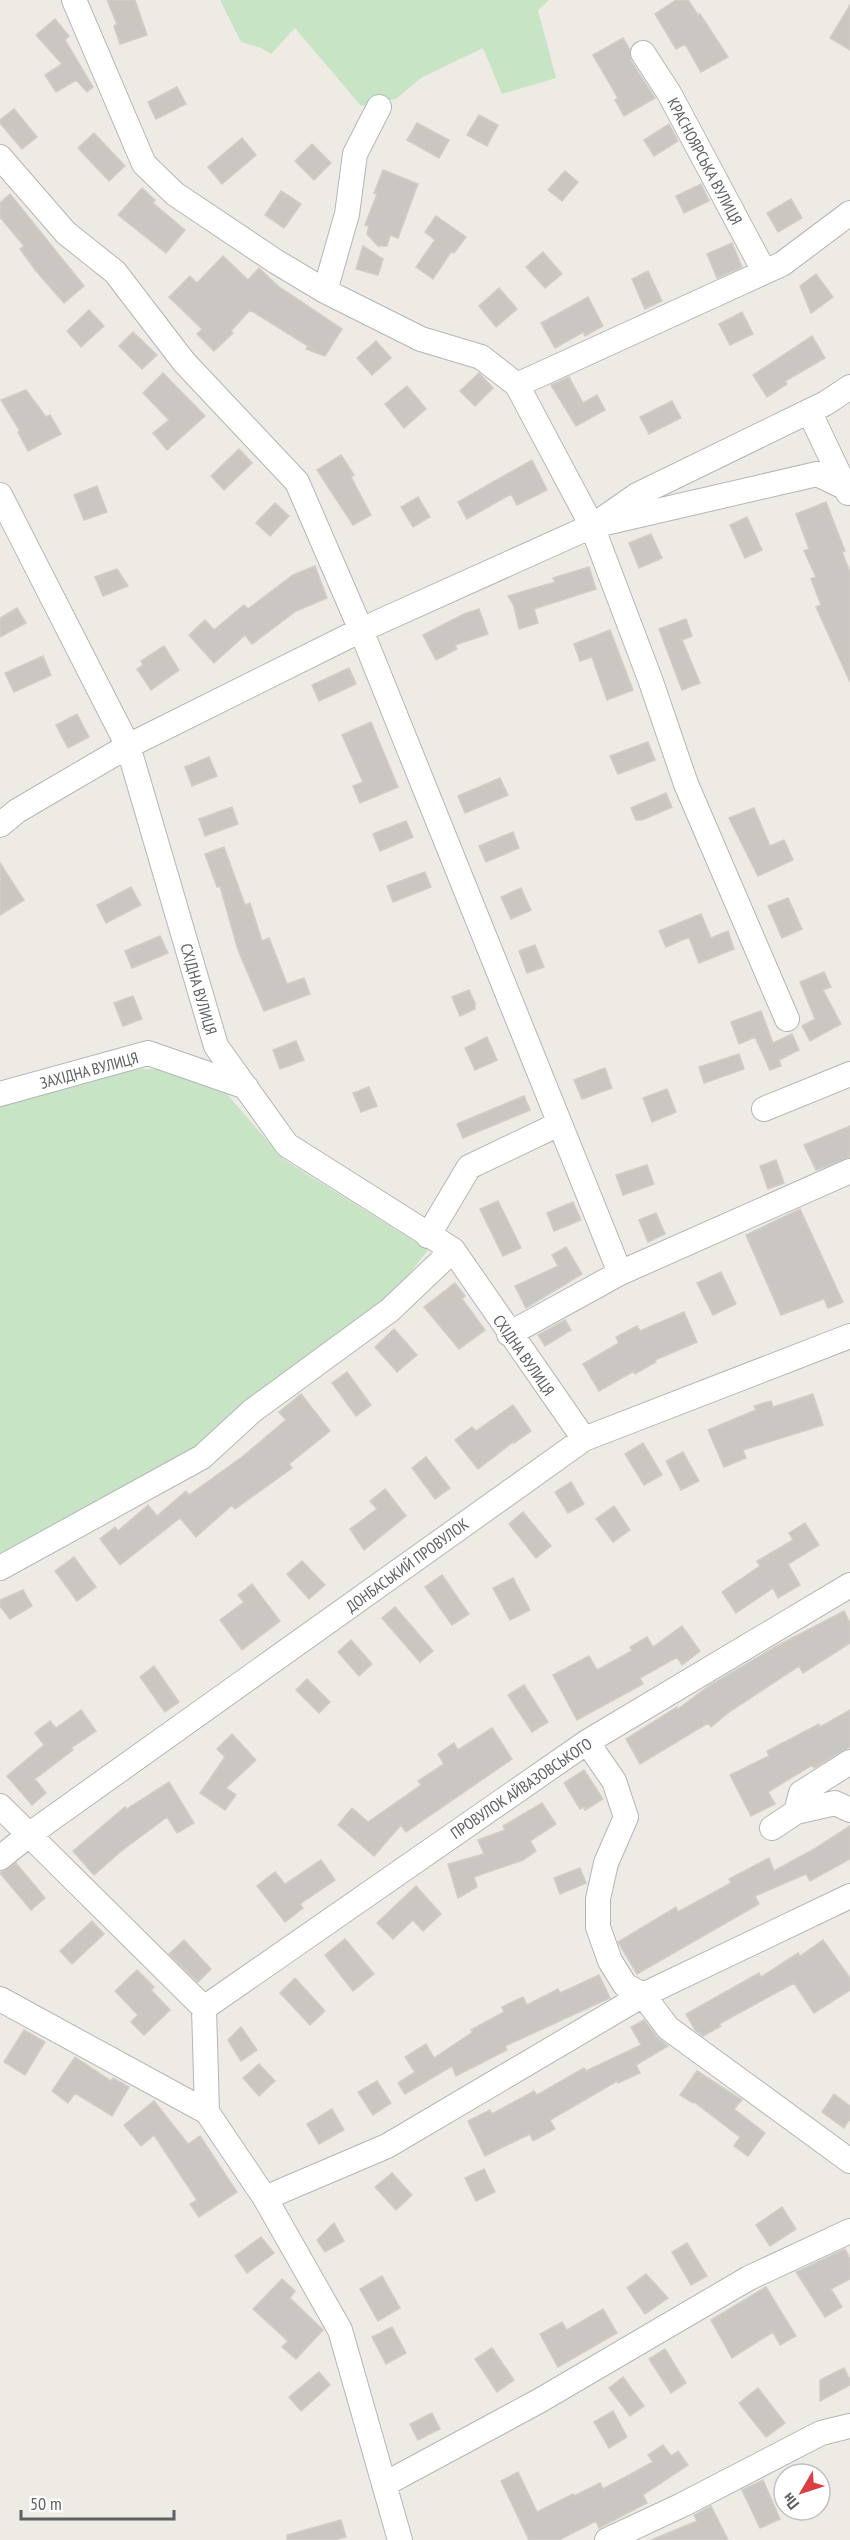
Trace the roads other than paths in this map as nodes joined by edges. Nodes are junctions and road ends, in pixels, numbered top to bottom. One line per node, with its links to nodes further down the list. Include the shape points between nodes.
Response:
1 (74, 0): 7 (street, via 144,164 175,194)
2 (644, 53): 6 (street, КРАСНОЯРСЬКА ВУЛИЦЯ)
3 (379, 107): 7 (street, via 355,154 347,214)
4 (0, 157): 14 (street, via 66,233 115,272 184,362 297,482)
5 (850, 213): 6 (street, via 782,264)
6 (764, 271): 8 (street)
7 (325, 291): 8 (street, via 421,339 481,357)
8 (517, 385): 13 (street)
9 (850, 387): 10 (street)
10 (809, 411): 11 (street); 13 (street, via 637,495)
11 (849, 491): 13 (street, via 817,474)
12 (0, 495): 15 (street, СХІДНА ВУЛИЦЯ)
13 (592, 526): 14 (street); 17 (street, via 686,784)
14 (361, 630): 15 (street); 22 (street)
15 (128, 747): 16 (street, via 17,811); 19 (street, СХІДНА ВУЛИЦЯ, via 216,1046)
16 (0, 825)
17 (787, 1019)
18 (850, 1074): 21 (street)
19 (246, 1087): 20 (street, ЗАХІДНА ВУЛИЦЯ, via 148,1053); 24 (street, СХІДНА ВУЛИЦЯ, via 287,1144)
20 (0, 1094)
21 (764, 1109)
22 (559, 1124): 24 (street, via 469,1167); 26 (street)
23 (850, 1171): 26 (street)
24 (428, 1236): 25 (street, СХІДНА ВУЛИЦЯ)
25 (453, 1250): 27 (street, СХІДНА ВУЛИЦЯ); 30 (street, via 390,1310 252,1411 202,1457)
26 (620, 1273): 27 (street)
27 (509, 1334): 29 (street, СХІДНА ВУЛИЦЯ)
28 (850, 1336): 29 (street, ДОНБАСЬКИЙ ПРОВУЛОК)
29 (584, 1439): 38 (street, ДОНБАСЬКИЙ ПРОВУЛОК)
30 (0, 1568)
31 (850, 1585): 32 (street, ПРОВУЛОК АЙВАЗОВСЬКОГО)
32 (587, 1742): 41 (street, via 614,1781 626,1817 606,1863 598,1899 598,1928 610,1961 625,1985); 43 (street, ПРОВУЛОК АЙВАЗОВСЬКОГО)
33 (850, 1762): 36 (street, via 801,1792)
34 (0, 1806): 38 (street)
35 (850, 1810): 36 (street, via 835,1803)
36 (796, 1812): 37 (street)
37 (772, 1828)
38 (30, 1834): 39 (street, ДОНБАСЬКИЙ ПРОВУЛОК); 43 (street)
39 (0, 1858)
40 (850, 1896): 41 (street)
41 (643, 1995): 45 (street, via 668,2028); 46 (street, via 387,2146)
42 (0, 1999): 44 (street)
43 (204, 2008): 44 (street)
44 (207, 2112): 46 (street)
45 (850, 2161)
46 (265, 2198): 49 (street, via 340,2330)
47 (850, 2231): 49 (street, via 749,2278 539,2401)
48 (850, 2426): 51 (street, via 821,2433)
49 (386, 2484): 50 (street)
50 (400, 2540)
51 (607, 2540)

